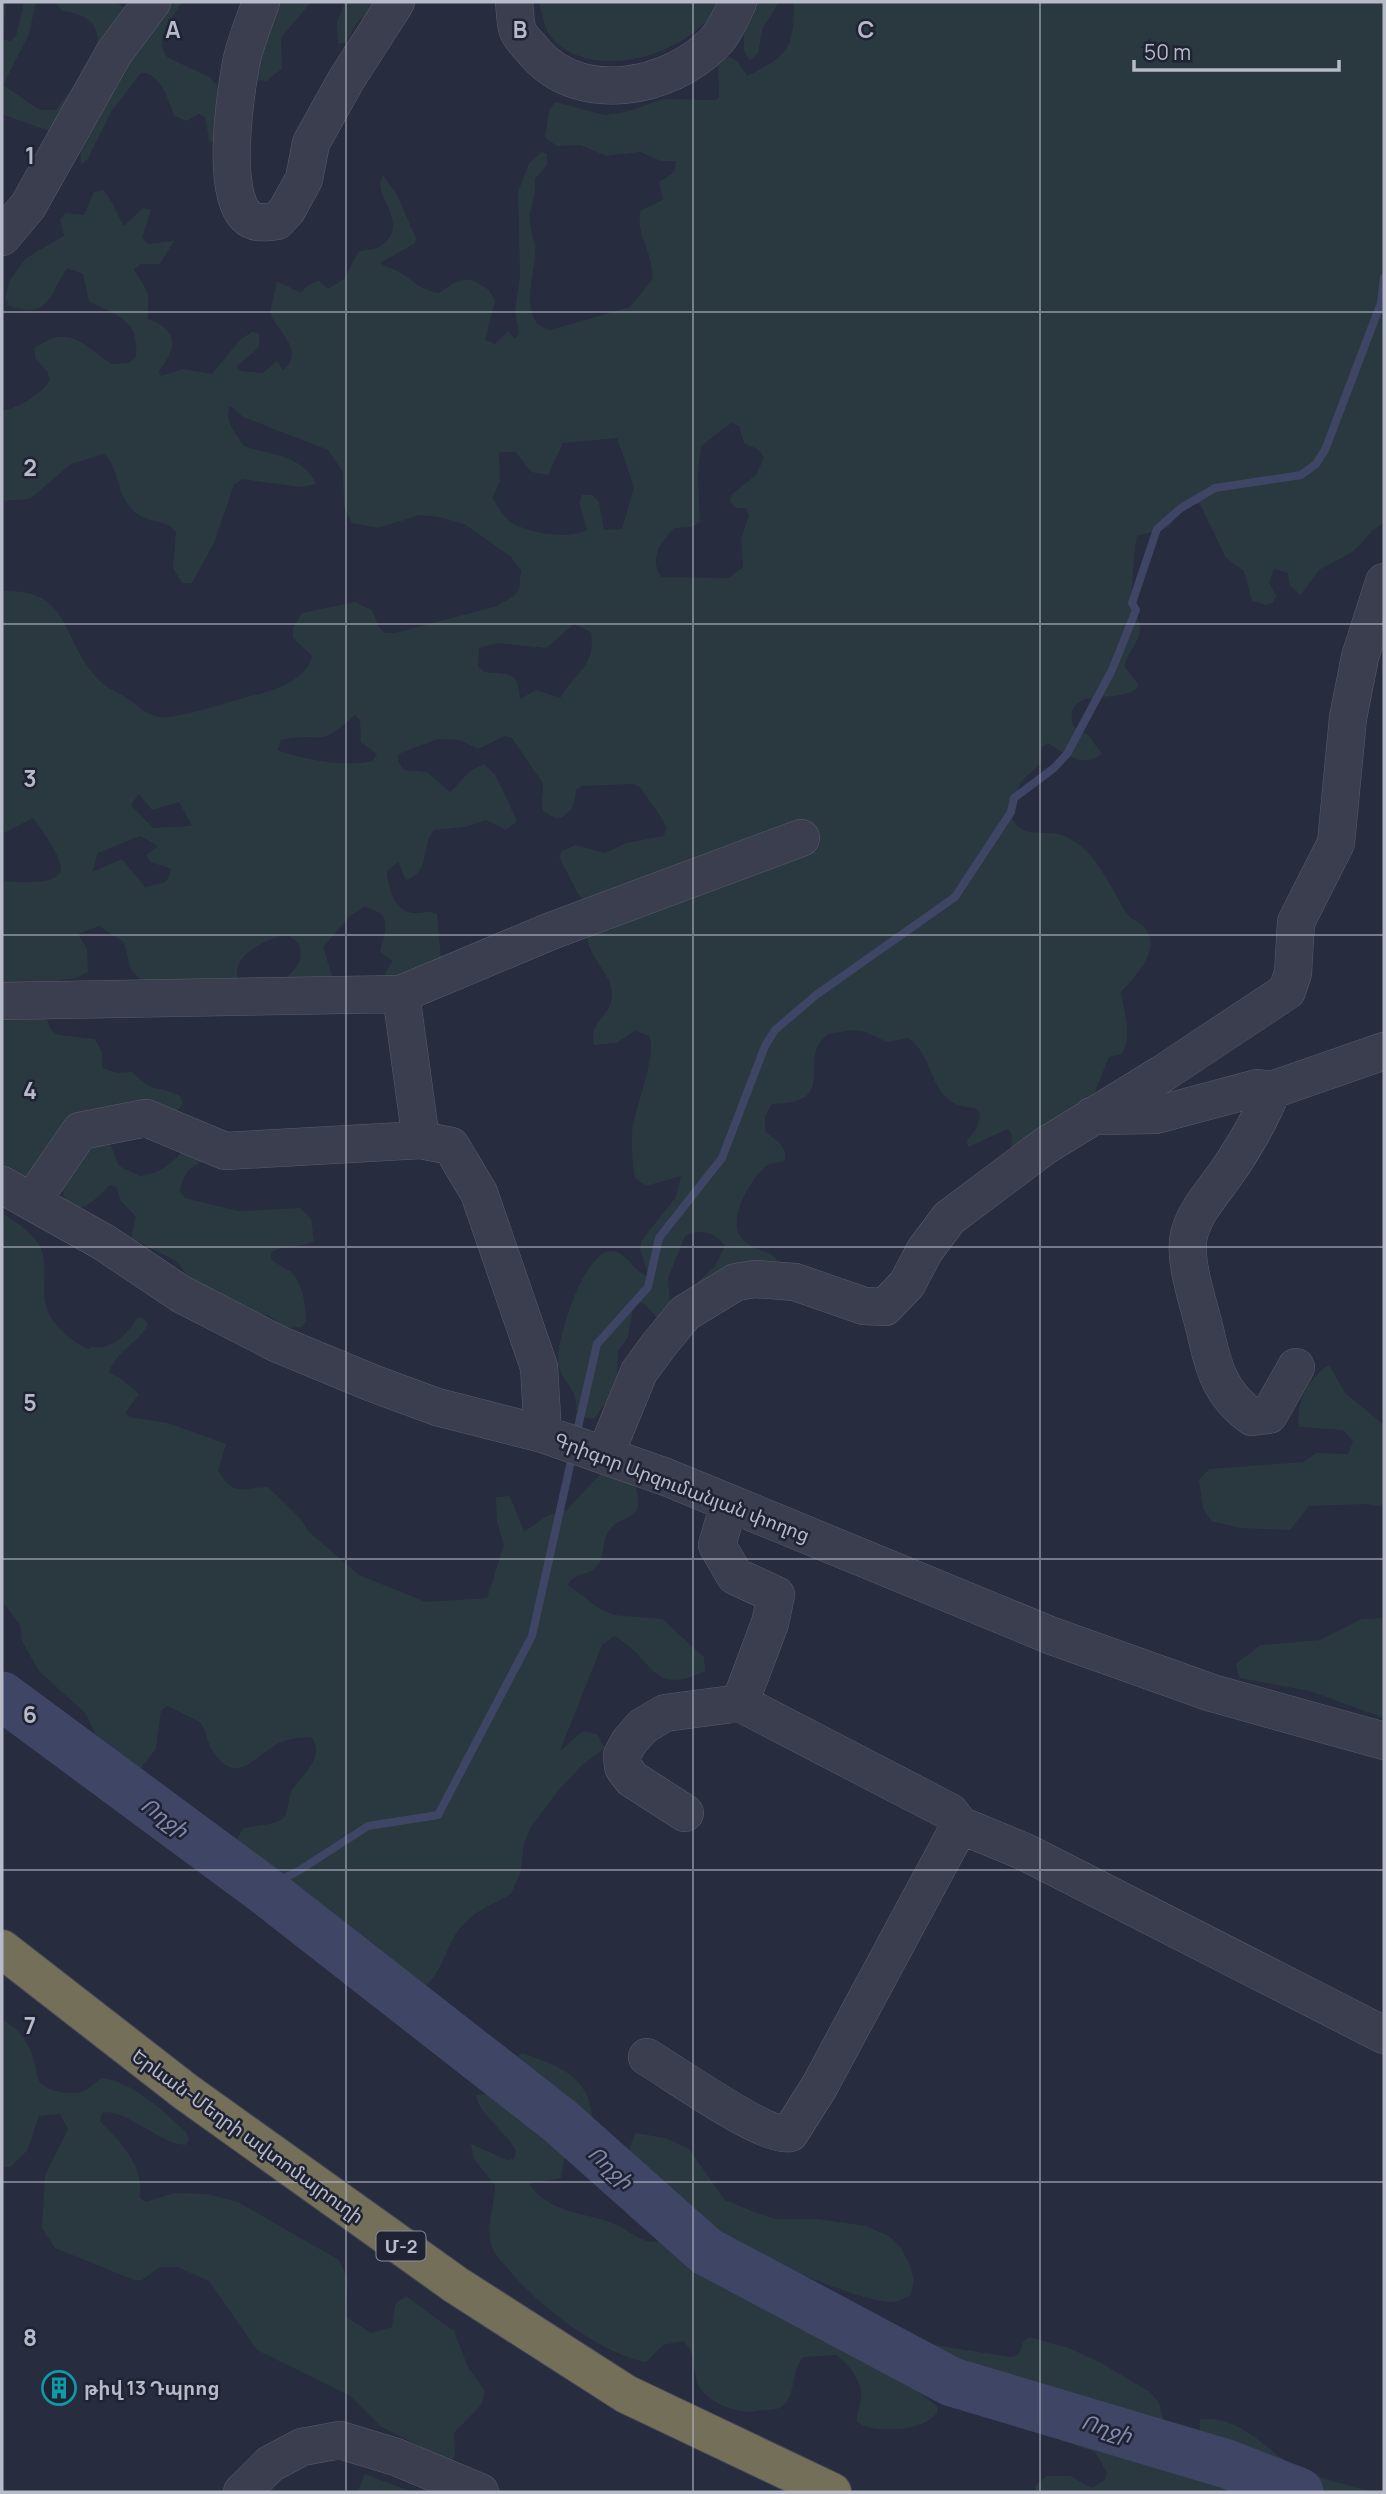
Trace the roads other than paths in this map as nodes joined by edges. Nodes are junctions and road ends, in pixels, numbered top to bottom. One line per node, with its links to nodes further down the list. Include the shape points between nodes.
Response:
1 (152, 2): 6 (street, via 114,53 28,206)
2 (261, 2): 3 (street, via 242,62 233,178 240,207 259,223 276,221 287,210 304,179 312,143)
3 (396, 2)
4 (514, 2): 5 (street, via 517,31 549,68 577,82 613,85 652,82 690,63 715,42)
5 (738, 2)
6 (2, 237)
7 (1384, 582): 13 (street, via 1360,657 1348,718 1335,843 1296,922 1293,973 1287,991)
8 (801, 838): 9 (street, via 551,931)
9 (401, 994): 10 (street); 14 (street)
10 (2, 1001)
11 (1384, 1051): 12 (street)
12 (1272, 1090): 13 (street, via 1257,1088 1156,1115); 16 (street, via 1198,1213 1189,1236 1189,1258 1214,1372 1237,1406 1252,1417 1269,1415)
13 (1091, 1116): 18 (street, via 949,1218 907,1284 885,1307 864,1306 795,1282 755,1279 736,1282 685,1313 639,1372)
14 (421, 1140): 15 (street, via 225,1151 146,1118 80,1131); 17 (street, via 451,1146 479,1193 538,1367)
15 (17, 1193): 17 (street, Գրիգոր Արզումանյան փողոց, via 105,1243 181,1294 278,1344 437,1407)
16 (1296, 1367)
17 (543, 1434): 18 (street, Գրիգոր Արզումանյան փողոց)
18 (605, 1455): 19 (street, Գրիգոր Արզումանյան փողոց)
19 (729, 1504): 20 (street, via 717,1545 735,1576 776,1595); 21 (street, Գրիգոր Արզումանյան փողոց, via 1052,1636 1212,1693)
20 (740, 1703): 22 (street, via 665,1713 643,1726 622,1755 623,1767 632,1779); 23 (street, via 950,1812)
21 (1384, 1741)
22 (685, 1813)
23 (960, 1825): 25 (street, via 1025,1852); 26 (street, via 790,2133 780,2135 757,2126)
24 (2, 1950): 29 (highway, Երևան-Մեղրի ավտոմայրուղի / Մ-2, via 187,2092 468,2292 626,2394)
25 (1384, 2035)
26 (648, 2057)
27 (242, 2492): 28 (street, via 270,2463 302,2447 340,2440 396,2456)
28 (480, 2492)
29 (832, 2492)

